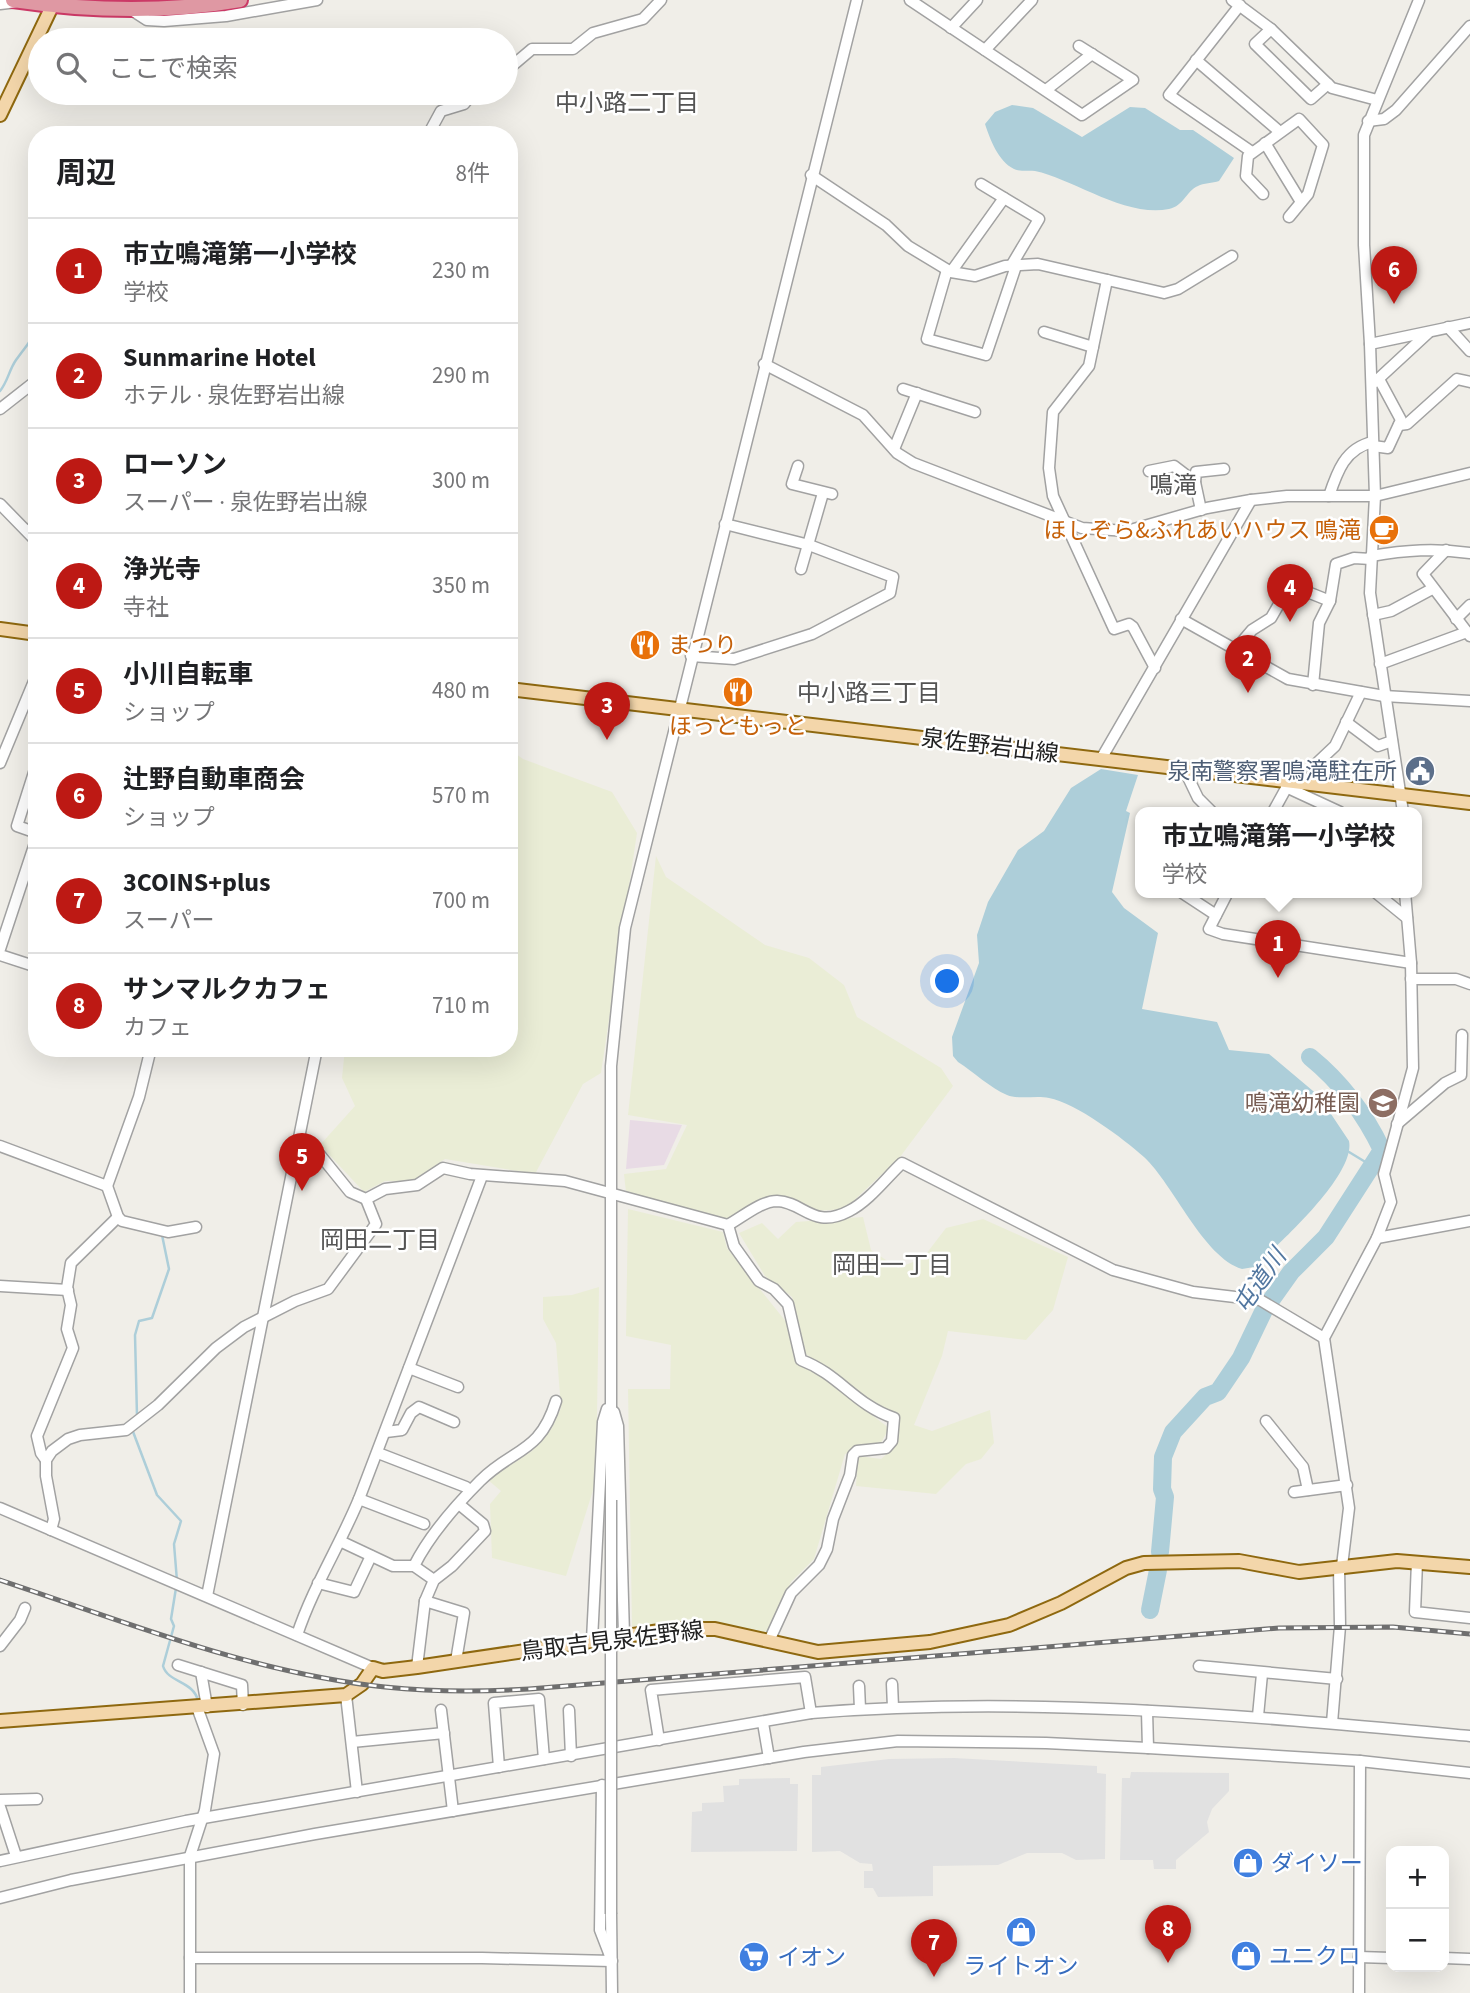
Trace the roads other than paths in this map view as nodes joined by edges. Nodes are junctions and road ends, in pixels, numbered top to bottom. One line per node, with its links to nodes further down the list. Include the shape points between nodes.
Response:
1 (240, 0): 13 (highway)
2 (317, 0): 13 (street, via 164,21 147,20)
3 (661, 0): 23 (street, via 643,19 593,33 573,49 532,49)
4 (857, 0): 34 (street)
5 (977, 0): 16 (street)
6 (1032, 0): 19 (street)
7 (1419, 0): 26 (street)
8 (19, 1): 11 (highway); 12 (street)
9 (915, 1): 16 (street)
10 (1236, 2): 17 (street); 22 (street)
11 (54, 3): 13 (highway); 15 (main road)
12 (0, 4)
13 (129, 9)
14 (1470, 26): 29 (street, via 1396,110 1384,119)
15 (42, 28)
16 (951, 28): 19 (street)
17 (1270, 29): 24 (street); 24 (street, via 1255,44 1311,99)
18 (1079, 46): 20 (street)
19 (985, 50): 25 (street)
20 (1092, 54): 25 (street); 25 (street, via 1133,80 1082,115)
21 (28, 57): 28 (main road)
22 (1196, 60): 31 (street); 33 (street, via 1169,95)
23 (518, 61)
24 (1328, 84): 26 (street)
25 (1046, 90)
26 (1377, 100): 29 (street)
27 (461, 105): 30 (street, via 441,111)
28 (0, 115)
29 (1368, 121): 48 (street, via 1364,135 1364,245)
30 (433, 126)
31 (1280, 132): 32 (street); 38 (street, via 1299,119 1323,145)
32 (1265, 143): 33 (street); 38 (street)
33 (1252, 152): 36 (street, via 1246,176)
34 (811, 175): 42 (street); 51 (street)
35 (981, 184): 37 (street)
36 (1263, 194)
37 (1004, 198): 41 (street, via 1039,219); 42 (street)
38 (1301, 202): 39 (street)
39 (1289, 217)
40 (1232, 256): 43 (street, via 1164,293)
41 (1014, 266): 42 (street, via 975,276); 42 (street, via 986,355 928,339); 43 (street, via 1038,264)
42 (949, 271)
43 (1107, 280): 49 (street)
44 (1470, 323): 45 (street)
45 (1448, 327): 46 (street); 50 (street)
46 (1429, 331): 48 (street); 52 (street)
47 (1044, 332): 49 (street)
48 (1370, 344): 52 (street)
49 (1093, 347): 72 (street, via 1084,375 1053,412 1050,423 1049,468)
50 (1470, 351)
51 (764, 365): 61 (street, via 863,415); 73 (street)
52 (1376, 382): 59 (street, via 1401,415); 60 (street)
53 (1470, 382): 59 (street, via 1457,379 1407,425)
54 (28, 387): 57 (street)
55 (903, 389): 56 (street)
56 (916, 393): 58 (street); 61 (street)
57 (0, 409)
58 (975, 412)
59 (1399, 425): 60 (street, via 1388,448)
60 (1373, 444): 67 (street, via 1353,450 1338,470); 68 (street)
61 (894, 449): 72 (street, via 913,463)
62 (798, 466): 75 (street, via 792,484 827,494)
63 (1224, 469): 66 (street, via 1196,472)
64 (1149, 471): 66 (street, via 1174,466)
65 (1470, 473): 68 (street)
66 (1195, 482): 71 (street)
67 (1329, 496): 68 (street); 69 (street)
68 (1375, 496): 78 (street)
69 (1251, 500): 71 (street); 84 (street)
70 (0, 504): 74 (street)
71 (1201, 510): 72 (street, via 1127,531 1082,528)
72 (1063, 521): 92 (street, via 1114,629 1133,627)
73 (725, 524): 75 (street); 90 (street)
74 (28, 532)
75 (808, 545): 79 (street); 90 (street, via 892,577 890,593 812,634 734,659)
76 (1446, 550): 77 (street); 78 (street, via 1411,549); 80 (street, via 1423,574)
77 (1470, 554)
78 (1371, 558): 81 (street, via 1336,564); 83 (street)
79 (801, 569)
80 (1432, 589): 83 (street, via 1391,611); 85 (street)
81 (1329, 601): 89 (street, via 1290,585 1271,618 1252,630); 93 (street, via 1319,623)
82 (1470, 605): 85 (street)
83 (1373, 615): 91 (street)
84 (1181, 619): 89 (street); 92 (street)
85 (1456, 619): 88 (street)
86 (0, 629): 87 (main road)
87 (28, 633)
88 (1468, 634): 91 (street)
89 (1235, 650): 93 (street, via 1270,671)
90 (691, 656): 99 (street)
91 (1380, 664): 96 (street)
92 (1155, 668): 102 (street)
93 (1313, 685): 95 (street)
94 (518, 690): 99 (main road, 泉佐野岩出線)
95 (1361, 692): 96 (street); 100 (street)
96 (1384, 696): 98 (street); 101 (street)
97 (28, 699): 103 (street)
98 (1470, 701)
99 (678, 708): 102 (main road, 泉佐野岩出線); 136 (street, via 646,833 618,972 611,1066)
100 (1346, 722): 101 (street, via 1378,746); 106 (street)
101 (1392, 741): 108 (street)
102 (1101, 760): 104 (main road, 泉佐野岩出線)
103 (0, 763)
104 (1185, 771): 105 (main road, 泉佐野岩出線); 110 (street)
105 (1288, 785): 106 (main road, 泉佐野岩出線); 111 (street); 112 (street)
106 (1307, 785): 108 (main road, 泉佐野岩出線)
107 (28, 791): 114 (street, via 17,826)
108 (1401, 795): 109 (main road, 泉佐野岩出線); 113 (street)
109 (1470, 803)
110 (1207, 807)
111 (1276, 807)
112 (1330, 807)
113 (1402, 807)
114 (28, 831)
115 (28, 863): 122 (street)
116 (1190, 898): 120 (street)
117 (1225, 898): 120 (street)
118 (1382, 898): 121 (street)
119 (1405, 898): 121 (street)
120 (1216, 915): 124 (street, via 1209,929 1223,934)
121 (1407, 918): 124 (street)
122 (0, 949)
123 (0, 955): 125 (street)
124 (1411, 963): 126 (street)
125 (28, 964)
126 (1411, 979): 127 (street, via 1455,979); 131 (street, via 1413,1068)
127 (1470, 984)
128 (1462, 1035): 131 (street, via 1461,1075)
129 (149, 1057): 135 (street)
130 (315, 1057): 133 (street)
131 (1396, 1125): 142 (street, via 1384,1174 1391,1202)
132 (0, 1146): 135 (street)
133 (296, 1153): 137 (street, via 312,1145 351,1192); 145 (street)
134 (482, 1175): 136 (street, via 565,1181); 137 (street, via 443,1168 417,1185 385,1189); 147 (street)
135 (107, 1186): 138 (street)
136 (611, 1192): 140 (street); 149 (street)
137 (366, 1199): 145 (street, via 376,1224 333,1283)
138 (118, 1217): 141 (street, via 168,1232); 144 (street, via 71,1263)
139 (1470, 1222): 142 (street)
140 (728, 1226): 146 (street, via 779,1201 811,1216 837,1216 858,1205 902,1163 1113,1270 1193,1292 1260,1300); 180 (street, via 734,1246 759,1280 788,1304 801,1360 841,1382 866,1406 894,1418 892,1441 886,1448 853,1455 827,1549 819,1565 791,1593)
141 (196, 1227)
142 (1377, 1238): 146 (street)
143 (0, 1286): 144 (street)
144 (68, 1290): 155 (street, via 67,1329 73,1349 37,1436)
145 (264, 1318): 155 (street, via 216,1348 126,1430 68,1439); 173 (street)
146 (1324, 1338): 156 (street)
147 (409, 1368): 148 (street); 153 (street)
148 (458, 1387)
149 (611, 1398): 178 (street, via 618,1426); 179 (street, via 603,1422); 233 (street, bridge)
150 (556, 1401): 161 (street, via 545,1430 534,1443 481,1479)
151 (1266, 1421): 158 (street, via 1303,1467)
152 (454, 1422): 153 (street, via 419,1408 402,1430)
153 (386, 1432): 154 (street)
154 (378, 1453): 157 (street); 160 (street)
155 (47, 1460): 164 (street, via 54,1519)
156 (1347, 1485): 158 (street); 169 (street, via 1349,1508)
157 (466, 1487)
158 (1308, 1490): 159 (street)
159 (1294, 1492)
160 (359, 1499): 163 (street); 165 (street)
161 (460, 1505): 168 (street, via 423,1547); 171 (street, via 485,1531)
162 (0, 1508): 164 (street)
163 (424, 1524)
164 (51, 1530): 173 (street)
165 (342, 1542): 166 (street); 172 (street)
166 (371, 1556): 168 (street, via 393,1566); 172 (street, via 354,1592)
167 (1417, 1562): 169 (main road, 鳥取吉見泉佐野線); 170 (main road, 鳥取吉見泉佐野線); 176 (street, via 1415,1612)
168 (414, 1566): 171 (street)
169 (1340, 1567): 180 (main road, 鳥取吉見泉佐野線, via 1299,1572 1239,1561 1144,1563 1009,1625 930,1642 811,1652); 189 (street)
170 (1470, 1567)
171 (434, 1580): 174 (street)
172 (318, 1583): 177 (street)
173 (207, 1596): 177 (street)
174 (425, 1601): 182 (street, via 464,1613); 185 (street)
175 (25, 1608): 181 (street)
176 (1470, 1618)
177 (297, 1634): 186 (street)
178 (624, 1635): 179 (main road, 鳥取吉見泉佐野線); 180 (main road, 鳥取吉見泉佐野線, via 715,1629)
179 (592, 1640): 182 (main road, 鳥取吉見泉佐野線)
180 (769, 1642)
181 (0, 1646)
182 (456, 1661): 185 (main road, 鳥取吉見泉佐野線)
183 (178, 1665): 187 (street)
184 (1199, 1666): 188 (street)
185 (417, 1667): 186 (main road, 鳥取吉見泉佐野線)
186 (373, 1668): 192 (main road, via 362,1684)
187 (201, 1672): 193 (street, via 242,1685); 194 (street)
188 (1262, 1674): 189 (street); 201 (street)
189 (1336, 1679): 204 (street)
190 (892, 1684): 195 (street)
191 (859, 1686): 196 (street)
192 (346, 1695): 193 (main road); 208 (street)
193 (243, 1705): 194 (main road)
194 (202, 1707): 202 (main road); 223 (street, via 214,1754)
195 (893, 1707): 196 (street); 199 (street)
196 (860, 1709): 200 (street)
197 (441, 1710): 205 (street)
198 (569, 1710): 210 (street)
199 (1147, 1711): 201 (street); 209 (street)
200 (811, 1713): 203 (street); 207 (street, via 805,1677 651,1690)
201 (1258, 1716): 204 (street)
202 (0, 1721)
203 (763, 1723): 207 (street); 211 (street)
204 (1332, 1723): 206 (street)
205 (444, 1733): 208 (street); 216 (street)
206 (1470, 1736)
207 (659, 1740): 210 (street)
208 (352, 1741): 218 (street)
209 (1148, 1748): 211 (street, via 898,1741); 213 (street)
210 (571, 1756): 212 (street)
211 (768, 1758): 217 (street)
212 (544, 1759): 214 (street); 214 (street, via 539,1699 494,1703)
213 (1360, 1761): 215 (street); 228 (street)
214 (499, 1767): 216 (street)
215 (1470, 1773)
216 (449, 1776): 218 (street); 222 (street)
217 (602, 1785): 222 (street); 233 (street, via 600,1930)
218 (357, 1792): 223 (street)
219 (37, 1799): 220 (street)
220 (0, 1800)
221 (0, 1807): 224 (street)
222 (453, 1811): 225 (street)
223 (201, 1818): 224 (street); 225 (street)
224 (16, 1856): 226 (street)
225 (190, 1856): 227 (street); 229 (street)
226 (0, 1861)
227 (0, 1898)
228 (1360, 1957): 230 (street); 236 (street)
229 (190, 1958): 233 (street); 234 (street)
230 (1386, 1958)
231 (1449, 1958): 232 (street)
232 (1470, 1959)
233 (612, 1961): 235 (street)
234 (190, 1993)
235 (612, 1993)
236 (1359, 1993)

